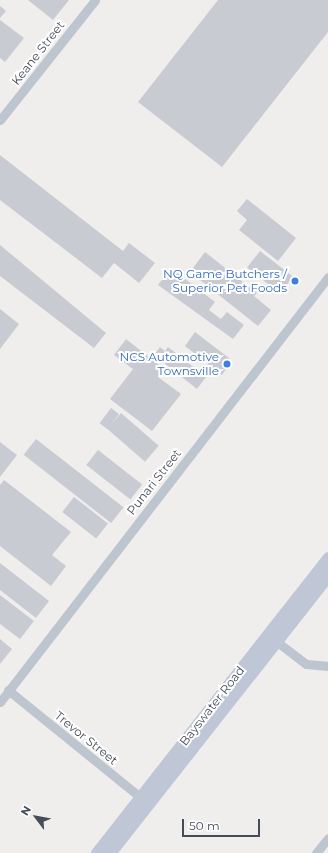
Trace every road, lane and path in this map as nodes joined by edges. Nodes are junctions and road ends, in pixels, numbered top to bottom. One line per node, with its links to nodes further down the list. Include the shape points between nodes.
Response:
1 (95, 0): 2 (street, Keane Street)
2 (0, 120)
3 (328, 277): 8 (street, Punari Street)
4 (328, 558): 6 (main road, Bayswater Road)
5 (328, 575): 6 (main road, Bayswater Road)
6 (272, 638): 7 (street, via 306,664); 10 (main road, Bayswater Road)
7 (328, 666)
8 (8, 690): 9 (street, Punari Street); 10 (street, Trevor Street)
9 (0, 702)
10 (145, 800): 12 (main road, Bayswater Road); 13 (main road, Bayswater Road)
11 (328, 838): 14 (street)
12 (97, 853)
13 (109, 853)
14 (316, 853)

